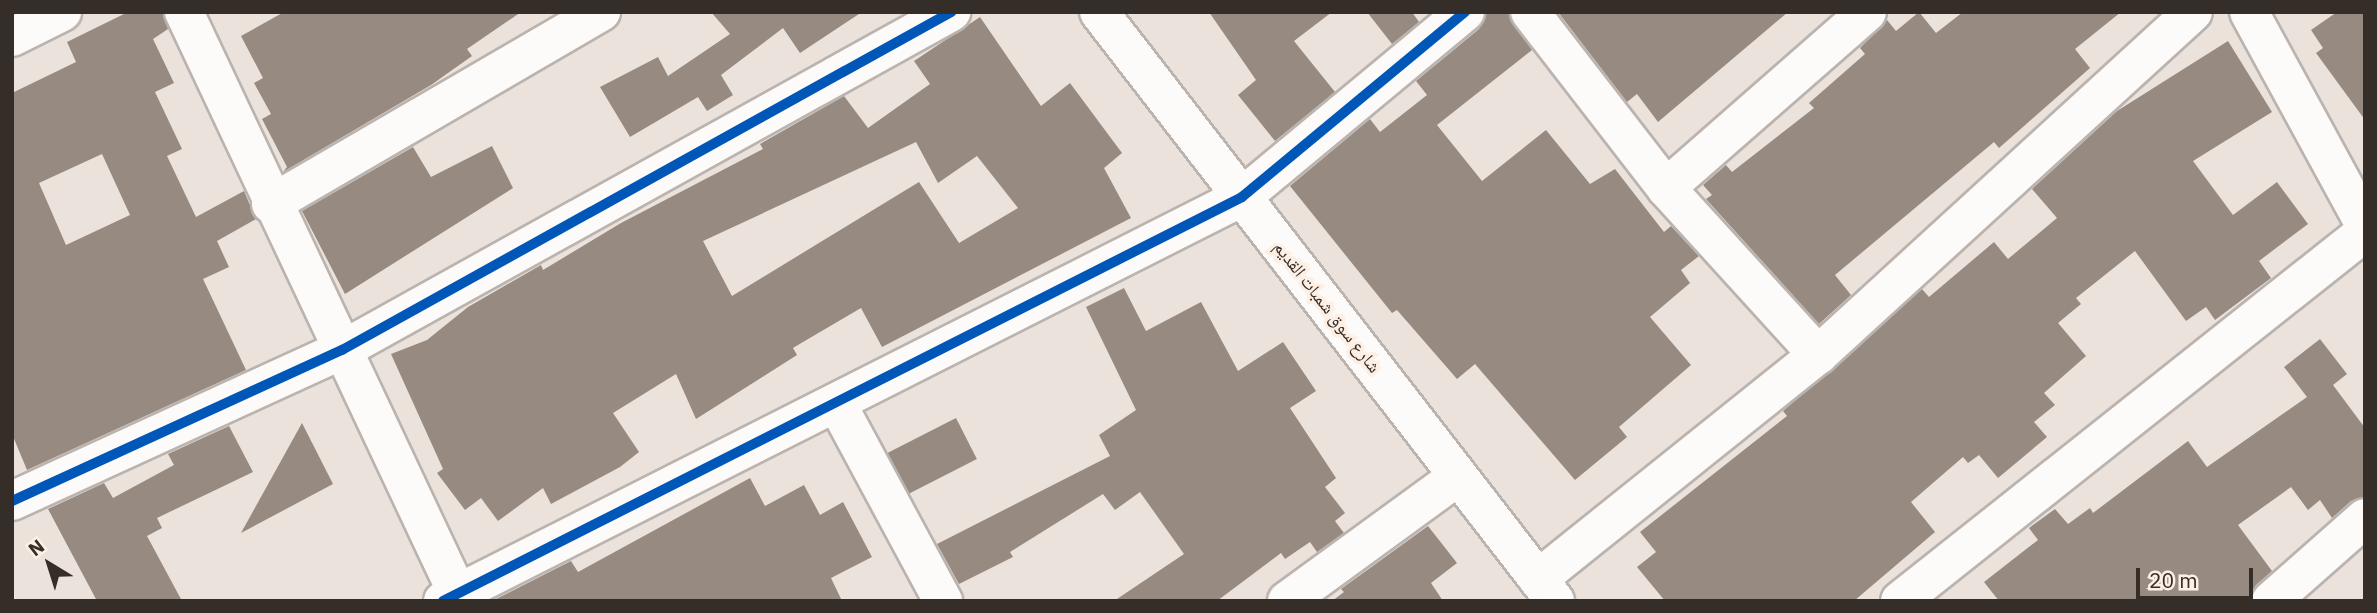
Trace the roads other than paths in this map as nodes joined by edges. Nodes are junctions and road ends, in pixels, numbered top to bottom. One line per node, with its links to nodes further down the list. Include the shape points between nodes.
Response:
1 (62, 12): 11 (street)
2 (601, 12): 14 (street)
3 (951, 12): 17 (street)
4 (1099, 12): 13 (street, شارع سوق شمبات القديم)
5 (1465, 12): 13 (street)
6 (1530, 12): 12 (street)
7 (1867, 12): 12 (street)
8 (2193, 12): 18 (street)
9 (2249, 12): 15 (street)
10 (193, 15): 14 (street)
11 (12, 37)
12 (1666, 188): 18 (street)
13 (1242, 197): 19 (street); 20 (street, شارع سوق شمبات القديم)
14 (271, 204): 17 (street)
15 (2365, 225)
16 (2365, 232): 27 (street)
17 (342, 350): 21 (street); 24 (street)
18 (1818, 355): 23 (street)
19 (837, 404): 24 (street); 25 (street)
20 (1457, 477): 23 (street, شارع سوق شمبات القديم); 26 (street)
21 (12, 501)
22 (2365, 518): 28 (street)
23 (1546, 590)
24 (454, 598)
25 (943, 601)
26 (1287, 601)
27 (1899, 601)
28 (2271, 601)

